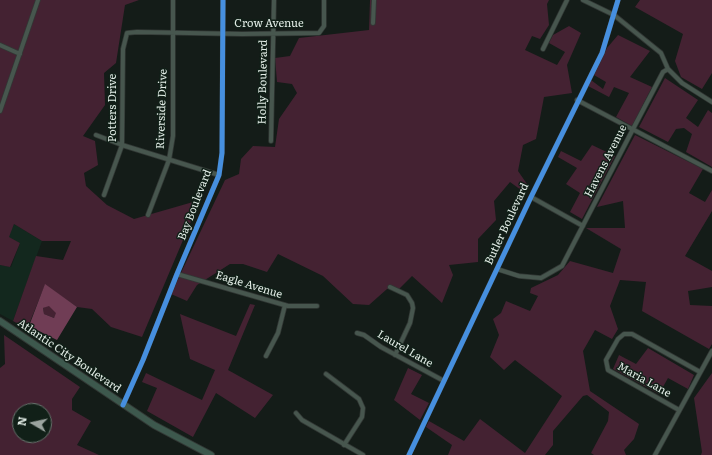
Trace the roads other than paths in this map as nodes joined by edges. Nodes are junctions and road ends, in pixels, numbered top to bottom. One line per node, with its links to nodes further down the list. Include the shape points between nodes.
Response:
1 (38, 0): 18 (street)
2 (173, 0): 12 (street, Riverside Drive)
3 (223, 0): 13 (street, Bay Boulevard)
4 (274, 0): 14 (street, Holly Boulevard)
5 (324, 0): 14 (street, Crow Avenue, via 322,31 312,34)
6 (374, 0): 11 (street)
7 (567, 0): 17 (street)
8 (583, 0): 10 (street)
9 (618, 0): 10 (street, Butler Boulevard)
10 (614, 15): 19 (street, via 658,50); 20 (street, Butler Boulevard, via 602,53)
11 (373, 23)
12 (173, 33): 13 (street, Crow Avenue); 15 (street, Crow Avenue, via 129,32); 27 (street, Riverside Drive, via 173,136)
13 (223, 34): 14 (street, Crow Avenue); 29 (street, Bay Boulevard, via 222,153)
14 (272, 34): 25 (street, Holly Boulevard)
15 (124, 41): 26 (street, Potters Drive)
16 (0, 45): 18 (street)
17 (543, 49)
18 (20, 54): 22 (street)
19 (668, 69): 21 (street, via 682,83); 23 (street, Havens Avenue, via 663,72)
20 (577, 100): 23 (street); 31 (street, Butler Boulevard)
21 (712, 102)
22 (0, 111)
23 (632, 129): 28 (street); 33 (street, Havens Avenue)
24 (96, 135): 26 (street)
25 (271, 141)
26 (122, 145): 27 (street); 30 (street, Potters Drive)
27 (169, 160): 29 (street); 32 (street, Riverside Drive)
28 (712, 171)
29 (219, 175): 35 (street, Bay Boulevard)
30 (104, 195)
31 (530, 196): 33 (street); 34 (street, Butler Boulevard)
32 (148, 215)
33 (583, 226): 34 (street, Havens Avenue, via 564,264 557,270 541,278 519,276)
34 (497, 269): 46 (street, Butler Boulevard)
35 (177, 274): 37 (street, Eagle Avenue); 47 (street, Bay Boulevard)
36 (390, 287): 42 (street, via 406,295 413,308 410,323)
37 (285, 305): 38 (street, Eagle Avenue); 43 (street, via 278,333)
38 (317, 306)
39 (0, 321): 47 (highway, Atlantic City Boulevard)
40 (357, 333): 42 (street, Laurel Lane)
41 (712, 351): 44 (street)
42 (395, 355): 46 (street, Laurel Lane)
43 (266, 356)
44 (700, 372): 48 (street); 48 (street, Maria Lane, via 632,334 620,336 606,360 608,370)
45 (326, 374): 50 (street, via 359,400 363,408 362,417)
46 (444, 381): 53 (street, Butler Boulevard)
47 (123, 405): 51 (highway, Atlantic City Boulevard)
48 (680, 410): 54 (street)
49 (296, 413): 50 (street, via 302,420)
50 (344, 445): 52 (street)
51 (206, 454)
52 (363, 455)
53 (410, 455)
54 (655, 455)

